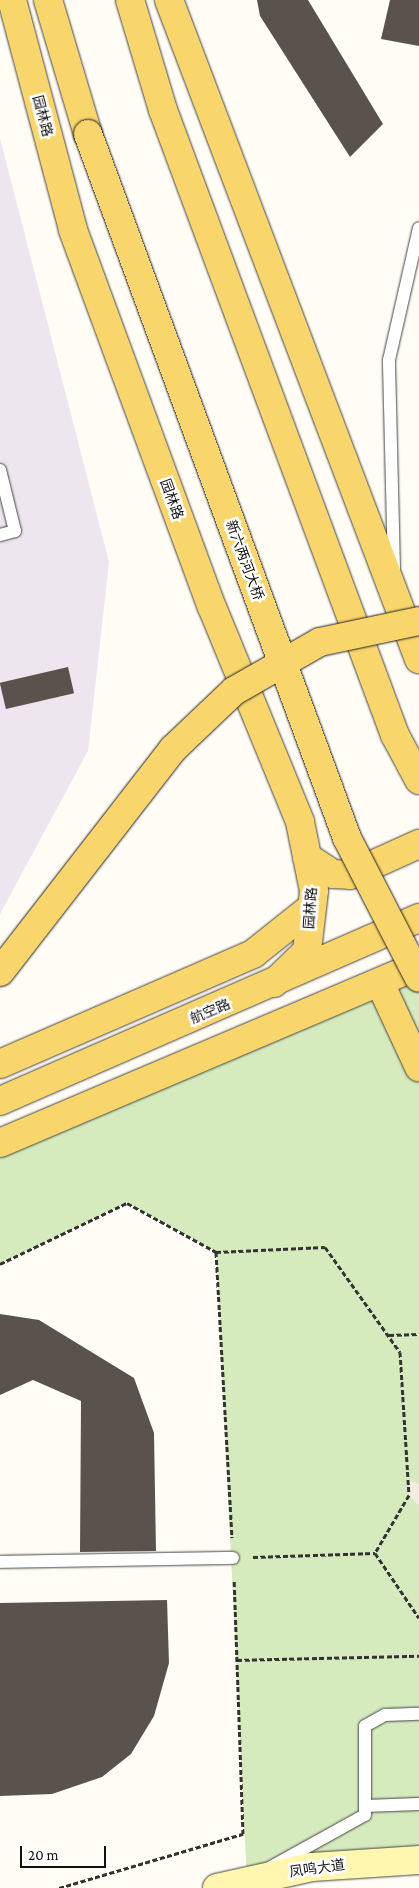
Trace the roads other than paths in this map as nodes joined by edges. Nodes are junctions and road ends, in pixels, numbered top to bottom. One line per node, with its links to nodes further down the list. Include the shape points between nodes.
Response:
1 (12, 0): 13 (main road, 园林路, via 73,230 212,607 300,822)
2 (48, 0): 18 (main road, 新六两河大桥, bridge, via 88,134 348,838)
3 (130, 0): 11 (main road, via 163,110 395,735)
4 (169, 0): 8 (main road)
5 (419, 228): 8 (lane, via 389,360)
6 (0, 470): 7 (lane, via 15,531)
7 (0, 535)
8 (395, 594): 10 (main road)
9 (419, 621): 17 (main road, bridge, via 320,642 234,692 173,749)
10 (419, 659)
11 (419, 780)
12 (419, 844): 13 (main road, via 350,875 333,874)
13 (307, 857): 14 (main road, 园林路, via 314,891)
14 (312, 908): 20 (main road, 园林路, via 306,951); 21 (main road, via 253,954)
15 (419, 918): 20 (main road, 航空路)
16 (419, 965): 19 (main road)
17 (0, 973)
18 (419, 978)
19 (380, 982): 22 (main road); 24 (main road)
20 (274, 984): 23 (main road, 航空路)
21 (0, 1064)
22 (419, 1067)
23 (0, 1101)
24 (0, 1143)
25 (233, 1558): 26 (lane)
26 (0, 1562)
27 (419, 1714): 29 (lane, via 385,1715 366,1726)
28 (419, 1804): 29 (lane)
29 (365, 1806): 31 (lane, via 365,1815)
30 (419, 1860): 31 (main road, 凤鸣大道, via 312,1867)
31 (247, 1880): 32 (main road, 凤鸣大道)
32 (217, 1888)

